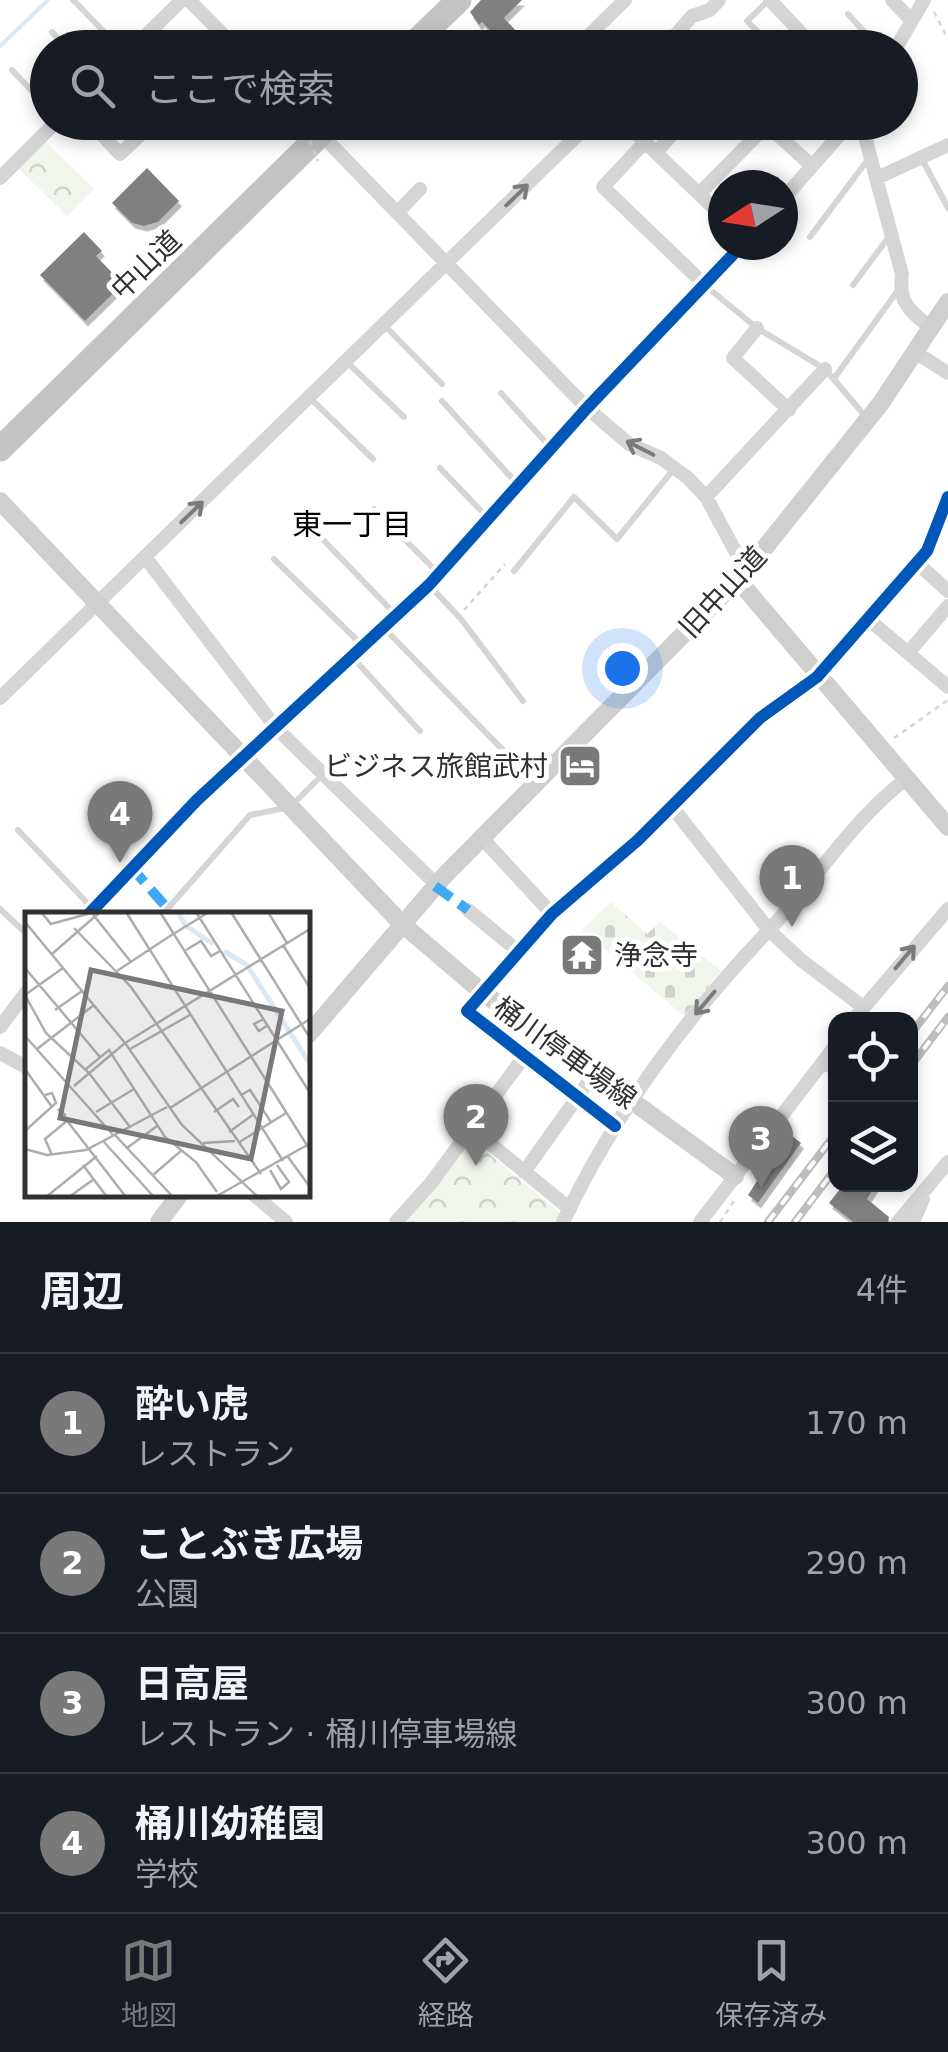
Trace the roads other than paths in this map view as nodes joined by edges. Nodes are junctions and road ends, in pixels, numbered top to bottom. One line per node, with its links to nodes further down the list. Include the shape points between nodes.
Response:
1 (72, 0): 12 (lane)
2 (186, 0): 13 (street); 14 (street)
3 (442, 0): 15 (highway)
4 (459, 0): 16 (highway)
5 (625, 0): 17 (street)
6 (719, 0): 18 (street)
7 (769, 0): 19 (lane, via 747,21); 20 (street)
8 (892, 0): 11 (street)
9 (924, 0): 11 (street)
10 (848, 14): 21 (lane)
11 (911, 20): 22 (street)
12 (102, 30)
13 (153, 30)
14 (217, 30)
15 (411, 30)
16 (428, 30)
17 (594, 30)
18 (682, 30)
19 (756, 30)
20 (798, 30)
21 (863, 30)
22 (906, 30)
23 (12, 70): 24 (lane)
24 (30, 89)
25 (36, 140): 43 (street)
26 (107, 140): 27 (street, via 120,154)
27 (135, 140)
28 (300, 140): 74 (highway, 中山道)
29 (301, 140): 75 (highway, 中山道)
30 (330, 140): 50 (street)
31 (643, 140): 39 (street)
32 (661, 140): 39 (street)
33 (750, 140): 47 (street)
34 (783, 140): 42 (street)
35 (836, 140): 42 (street)
36 (866, 140): 40 (street)
37 (572, 141): 54 (street, one-way to 37)
38 (948, 145): 41 (street)
39 (651, 148): 47 (street); 56 (street, via 603,186)
40 (870, 156): 44 (street); 52 (lane)
41 (922, 160): 44 (street); 49 (lane)
42 (812, 166): 45 (street)
43 (3, 170)
44 (877, 178): 51 (street)
45 (798, 182)
46 (420, 189): 50 (street)
47 (699, 194): 48 (street)
48 (708, 202)
49 (948, 208)
50 (397, 213): 54 (street)
51 (892, 233): 55 (lane); 57 (street)
52 (810, 237)
53 (729, 260): 56 (street)
54 (447, 263): 59 (street); 70 (street)
55 (853, 285)
56 (706, 286): 60 (lane); 70 (street)
57 (900, 287): 61 (street, via 905,307); 64 (lane)
58 (948, 302): 61 (main road, 旧中山道)
59 (384, 326): 63 (street); 66 (lane)
60 (757, 328): 64 (lane); 71 (street, via 733,358)
61 (931, 328): 62 (main road, 旧中山道)
62 (915, 352): 65 (street); 73 (main road, 旧中山道)
63 (347, 362): 68 (street); 72 (lane)
64 (830, 373): 71 (street); 73 (lane)
65 (948, 373)
66 (442, 384)
67 (501, 393): 76 (lane)
68 (309, 398): 77 (lane); 87 (street, one-way to 68)
69 (442, 402): 80 (lane)
70 (586, 408): 76 (street); 79 (street, one-way to 70, via 628,444)
71 (789, 410): 82 (street)
72 (404, 417)
73 (868, 420): 91 (main road, 旧中山道)
74 (0, 429)
75 (0, 448)
76 (554, 450): 80 (street)
77 (373, 459)
78 (440, 468): 85 (lane)
79 (674, 468): 82 (street); 90 (lane, via 617,539 574,497)
80 (520, 487): 85 (street)
81 (948, 497): 89 (street)
82 (706, 498): 91 (street)
83 (0, 501): 94 (main road, 桶川停車場線)
84 (374, 509): 92 (lane)
85 (490, 520): 92 (street)
86 (307, 522): 96 (lane)
87 (144, 558): 94 (street); 105 (street)
88 (274, 559): 99 (lane)
89 (917, 563): 93 (street); 97 (street)
90 (514, 571)
91 (741, 575): 101 (main road); 110 (main road, 旧中山道)
92 (434, 580): 96 (street); 104 (lane)
93 (948, 591)
94 (97, 604): 103 (street); 107 (main road, 桶川停車場線)
95 (948, 606): 100 (street)
96 (396, 615): 98 (street)
97 (868, 619): 100 (street); 101 (street)
98 (383, 626): 99 (street); 110 (lane)
99 (357, 651): 105 (street); 106 (lane)
100 (904, 655): 102 (street)
101 (817, 677): 109 (main road); 112 (street, via 760,718)
102 (948, 687)
103 (0, 698)
104 (523, 701)
105 (277, 729): 107 (street); 108 (street)
106 (420, 731)
107 (244, 760): 111 (main road, 桶川停車場線); 120 (street)
108 (324, 773): 111 (lane); 116 (street)
109 (907, 778): 113 (main road); 124 (street, via 869,808)
110 (536, 784): 115 (main road, 旧中山道)
111 (290, 807): 121 (lane, via 250,815); 123 (main road, 桶川停車場線)
112 (672, 808): 122 (street); 124 (street)
113 (948, 827)
114 (18, 830): 120 (lane)
115 (480, 837): 116 (main road, 旧中山道); 122 (street)
116 (436, 884): 123 (main road, 旧中山道)
117 (0, 909): 125 (lane)
118 (948, 909): 130 (street, one-way to 118)
119 (468, 910): 126 (street)
120 (91, 912)
121 (165, 912)
122 (552, 914): 126 (street)
123 (401, 924): 127 (main road, 桶川停車場線); 132 (main road, 旧中山道)
124 (769, 930): 129 (street); 142 (street, one-way to 142)
125 (25, 932)
126 (518, 951): 127 (street)
127 (482, 992): 133 (main road, 桶川停車場線); 136 (street, via 466,1011)
128 (25, 994): 131 (street)
129 (860, 1012)
130 (865, 1012)
131 (0, 1027)
132 (310, 1033)
133 (540, 1035): 136 (street); 140 (main road, 桶川停車場線)
134 (0, 1053): 137 (street)
135 (828, 1055): 138 (street)
136 (524, 1057): 141 (street); 144 (street)
137 (25, 1066)
138 (818, 1068): 139 (lane); 147 (street)
139 (828, 1069)
140 (594, 1074): 141 (street); 142 (main road, 桶川停車場線)
141 (577, 1100): 143 (street); 146 (street)
142 (630, 1101): 143 (street); 147 (main road, 桶川停車場線)
143 (615, 1126): 151 (street)
144 (471, 1128): 146 (street); 154 (street)
145 (947, 1166): 148 (street)
146 (524, 1172): 151 (street)
147 (738, 1184): 155 (street)
148 (926, 1189): 156 (street); 157 (street)
149 (178, 1197): 152 (main road)
150 (257, 1197): 153 (street)
151 (567, 1216)
152 (159, 1222)
153 (286, 1222)
154 (396, 1222)
155 (700, 1222)
156 (898, 1222)
157 (913, 1222)

